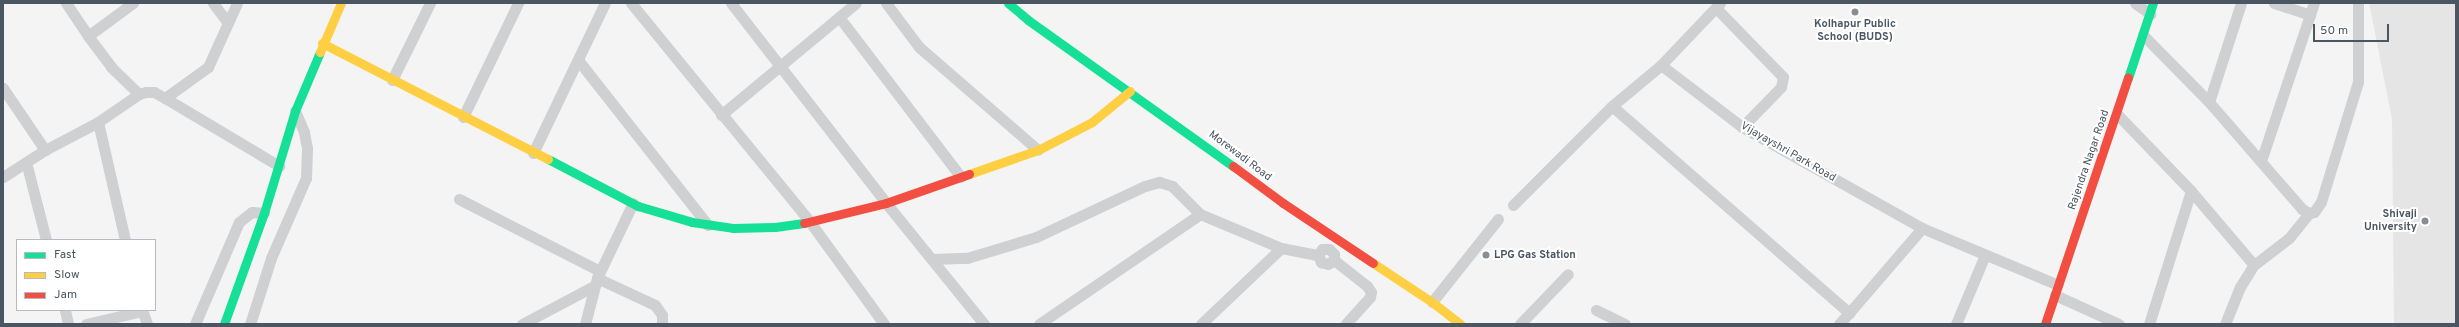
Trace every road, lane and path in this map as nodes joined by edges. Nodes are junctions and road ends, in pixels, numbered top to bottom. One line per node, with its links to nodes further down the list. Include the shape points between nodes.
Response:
1 (66, 3): 26 (street)
2 (133, 3): 26 (street)
3 (213, 3): 24 (street)
4 (237, 3): 24 (street)
5 (341, 3): 27 (street)
6 (430, 3): 31 (street)
7 (518, 3): 41 (street)
8 (605, 3): 28 (street)
9 (630, 3): 40 (street)
10 (731, 3): 30 (street)
11 (856, 3): 23 (street)
12 (886, 3): 45 (street, via 919,47)
13 (1008, 3): 33 (street, Morewadi Road, via 1028,20)
14 (2135, 3): 21 (street)
15 (2153, 3): 21 (street, Rajendra Nagar Road)
16 (2241, 3): 36 (street)
17 (2274, 3): 22 (street)
18 (2314, 3): 22 (street)
19 (2358, 3): 57 (street, via 2358,82 2321,202 2314,212)
20 (1718, 5): 29 (street); 43 (street, via 1783,77 1781,87)
21 (2150, 14): 25 (street, Rajendra Nagar Road)
22 (2310, 15): 47 (street)
23 (839, 16): 30 (street); 51 (street)
24 (228, 23): 35 (street, via 208,66)
25 (2143, 35): 36 (street); 39 (street, Rajendra Nagar Road)
26 (88, 36): 34 (street, via 111,67)
27 (322, 43): 31 (street); 38 (street)
28 (578, 60): 46 (street); 62 (street)
29 (1661, 65): 37 (street); 43 (street, Vijayayshri Park Road)
30 (780, 66): 40 (street); 55 (street)
31 (392, 80): 41 (street)
32 (3, 88): 44 (street)
33 (1130, 91): 45 (street, via 1092,122); 64 (street, Morewadi Road)
34 (139, 94): 35 (street, via 154,92); 42 (street)
35 (165, 98): 49 (street)
36 (2209, 102): 47 (street)
37 (1612, 106): 56 (street); 82 (street)
38 (295, 111): 49 (street); 88 (street, via 304,132 307,148 306,178 271,258)
39 (2117, 114): 52 (street); 76 (street, Rajendra Nagar Road)
40 (720, 115): 61 (street)
41 (463, 117): 46 (street)
42 (98, 122): 44 (street); 66 (street)
43 (1742, 127): 63 (street, Vijayayshri Park Road)
44 (45, 150): 48 (street)
45 (1038, 150): 51 (street)
46 (534, 153): 54 (street)
47 (2261, 161): 57 (street, via 2302,209)
48 (26, 162): 50 (street); 65 (street)
49 (279, 166): 58 (street)
50 (3, 177)
51 (961, 177): 55 (street)
52 (2191, 192): 73 (street); 104 (street)
53 (459, 199): 75 (street)
54 (634, 203): 62 (street); 75 (street)
55 (886, 203): 61 (street); 71 (street)
56 (1513, 205)
57 (2309, 213): 73 (street, via 2289,238)
58 (264, 214): 86 (street, via 252,212 239,222); 87 (street)
59 (1200, 214): 67 (street); 71 (street, via 1172,186 1159,182 1145,186 1036,237 967,258); 94 (street)
60 (1498, 219): 77 (street)
61 (810, 222): 62 (street, via 775,227 733,228); 92 (street)
62 (708, 225)
63 (1922, 228): 70 (street, Vijayayshri Park Road); 82 (street)
64 (1333, 237): 68 (street); 77 (street, Morewadi Road)
65 (46, 239)
66 (125, 239)
67 (1281, 248): 69 (street); 95 (street)
68 (1329, 249): 69 (street, via 1322,249); 72 (street, via 1334,254)
69 (1318, 254): 72 (street, via 1318,259 1324,264)
70 (1985, 255): 76 (street, Vijayayshri Park Road); 101 (street)
71 (932, 259): 93 (street)
72 (1334, 260): 96 (street, via 1371,292)
73 (2254, 265): 105 (street, via 2240,287)
74 (1568, 274): 98 (street)
75 (597, 278): 89 (street); 90 (street); 91 (street, via 655,305 662,315)
76 (2057, 290): 102 (street, Rajendra Nagar Road); 103 (street, Vijayayshri Park Road)
77 (1432, 302): 97 (street, Morewadi Road)
78 (1596, 310): 99 (street)
79 (65, 311): 83 (street)
80 (138, 311): 84 (street)
81 (142, 311): 85 (street)
82 (1849, 313): 100 (street)
83 (68, 324)
84 (86, 324)
85 (146, 324)
86 (195, 324)
87 (224, 324)
88 (250, 324)
89 (522, 324)
90 (585, 324)
91 (662, 324)
92 (884, 324)
93 (984, 324)
94 (1039, 324)
95 (1201, 324)
96 (1346, 324)
97 (1460, 324)
98 (1520, 324)
99 (1625, 324)
100 (1839, 324)
101 (1956, 324)
102 (2045, 324)
103 (2119, 324)
104 (2149, 324)
105 (2225, 324)

